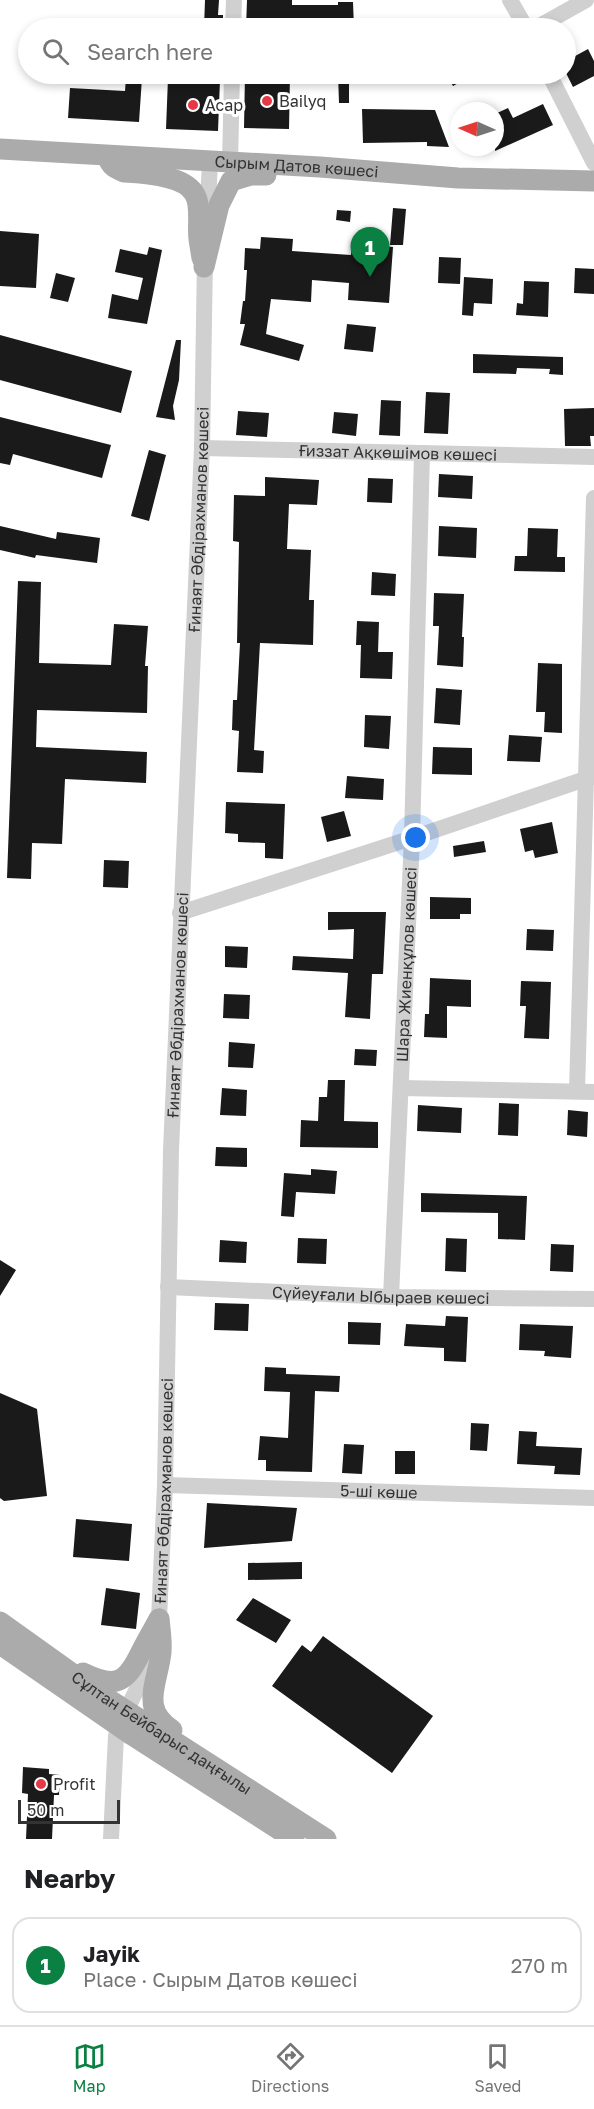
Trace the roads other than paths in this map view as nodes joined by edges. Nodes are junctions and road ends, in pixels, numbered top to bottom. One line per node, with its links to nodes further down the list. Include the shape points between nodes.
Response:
1 (234, 0): 4 (street)
2 (510, 0): 5 (street)
3 (586, 0): 6 (street)
4 (233, 18)
5 (520, 18)
6 (554, 18)
7 (231, 84): 11 (street, Ғинаят Әбдірахманов көшесі)
8 (554, 84): 12 (street)
9 (0, 149): 10 (main road, Сырым Датов көшесі)
10 (107, 156): 11 (main road, Сырым Датов көшесі); 15 (main road, via 117,170 171,178 186,184 195,194)
11 (220, 162): 13 (main road, Сырым Датов көшесі); 15 (street, Ғинаят Әбдірахманов көшесі)
12 (594, 163)
13 (320, 166): 14 (main road, Сырым Датов көшесі, via 458,177); 15 (main road, via 309,175 298,177 251,175 231,181 219,206)
14 (594, 181)
15 (204, 267): 16 (street, Ғинаят Әбдірахманов көшесі)
16 (202, 448): 17 (street, Ғиззат Ақкөшімов көшесi); 22 (street, Ғинаят Әбдірахманов көшесі)
17 (422, 453): 18 (street, Ғиззат Ақкөшімов көшесi); 21 (street, Шара Жиенқұлов көшесі)
18 (594, 457)
19 (594, 498): 20 (street)
20 (590, 777): 21 (street); 24 (street)
21 (412, 838): 22 (street); 23 (street, Шара Жиенқұлов көшесі)
22 (180, 913): 26 (street, Ғинаят Әбдірахманов көшесі)
23 (402, 1088): 24 (street); 27 (street, Шара Жиенқұлов көшесі)
24 (577, 1091): 25 (street)
25 (594, 1092)
26 (168, 1287): 27 (street, Сүйеуғали Ыбыраев көшесi); 29 (street, Ғинаят Әбдірахманов көшесі)
27 (391, 1297): 28 (street, Сүйеуғали Ыбыраев көшесi)
28 (594, 1299)
29 (165, 1485): 30 (street, 5-шi көше); 31 (street, Ғинаят Әбдірахманов көшесі)
30 (594, 1498)
31 (159, 1618): 34 (main road, via 135,1665 118,1681 97,1680); 35 (street, Ғинаят Әбдірахманов көшесі, via 150,1662); 36 (main road, via 162,1650 152,1697 154,1712 163,1724 196,1744)
32 (0, 1622): 34 (main road, Сұлтан Бейбарыс даңғылы)
33 (0, 1644): 35 (main road, Сұлтан Бейбарыс даңғылы)
34 (54, 1660): 35 (main road, Сұлтан Бейбарыс даңғылы, via 105,1698)
35 (123, 1718): 36 (main road, Сұлтан Бейбарыс даңғылы); 37 (street, Ғинаят Әбдірахманов көшесі, via 116,1743); 38 (main road, Сұлтан Бейбарыс даңғылы)
36 (212, 1766): 39 (main road, Сұлтан Бейбарыс даңғылы)
37 (111, 1839)
38 (294, 1839)
39 (326, 1839)

